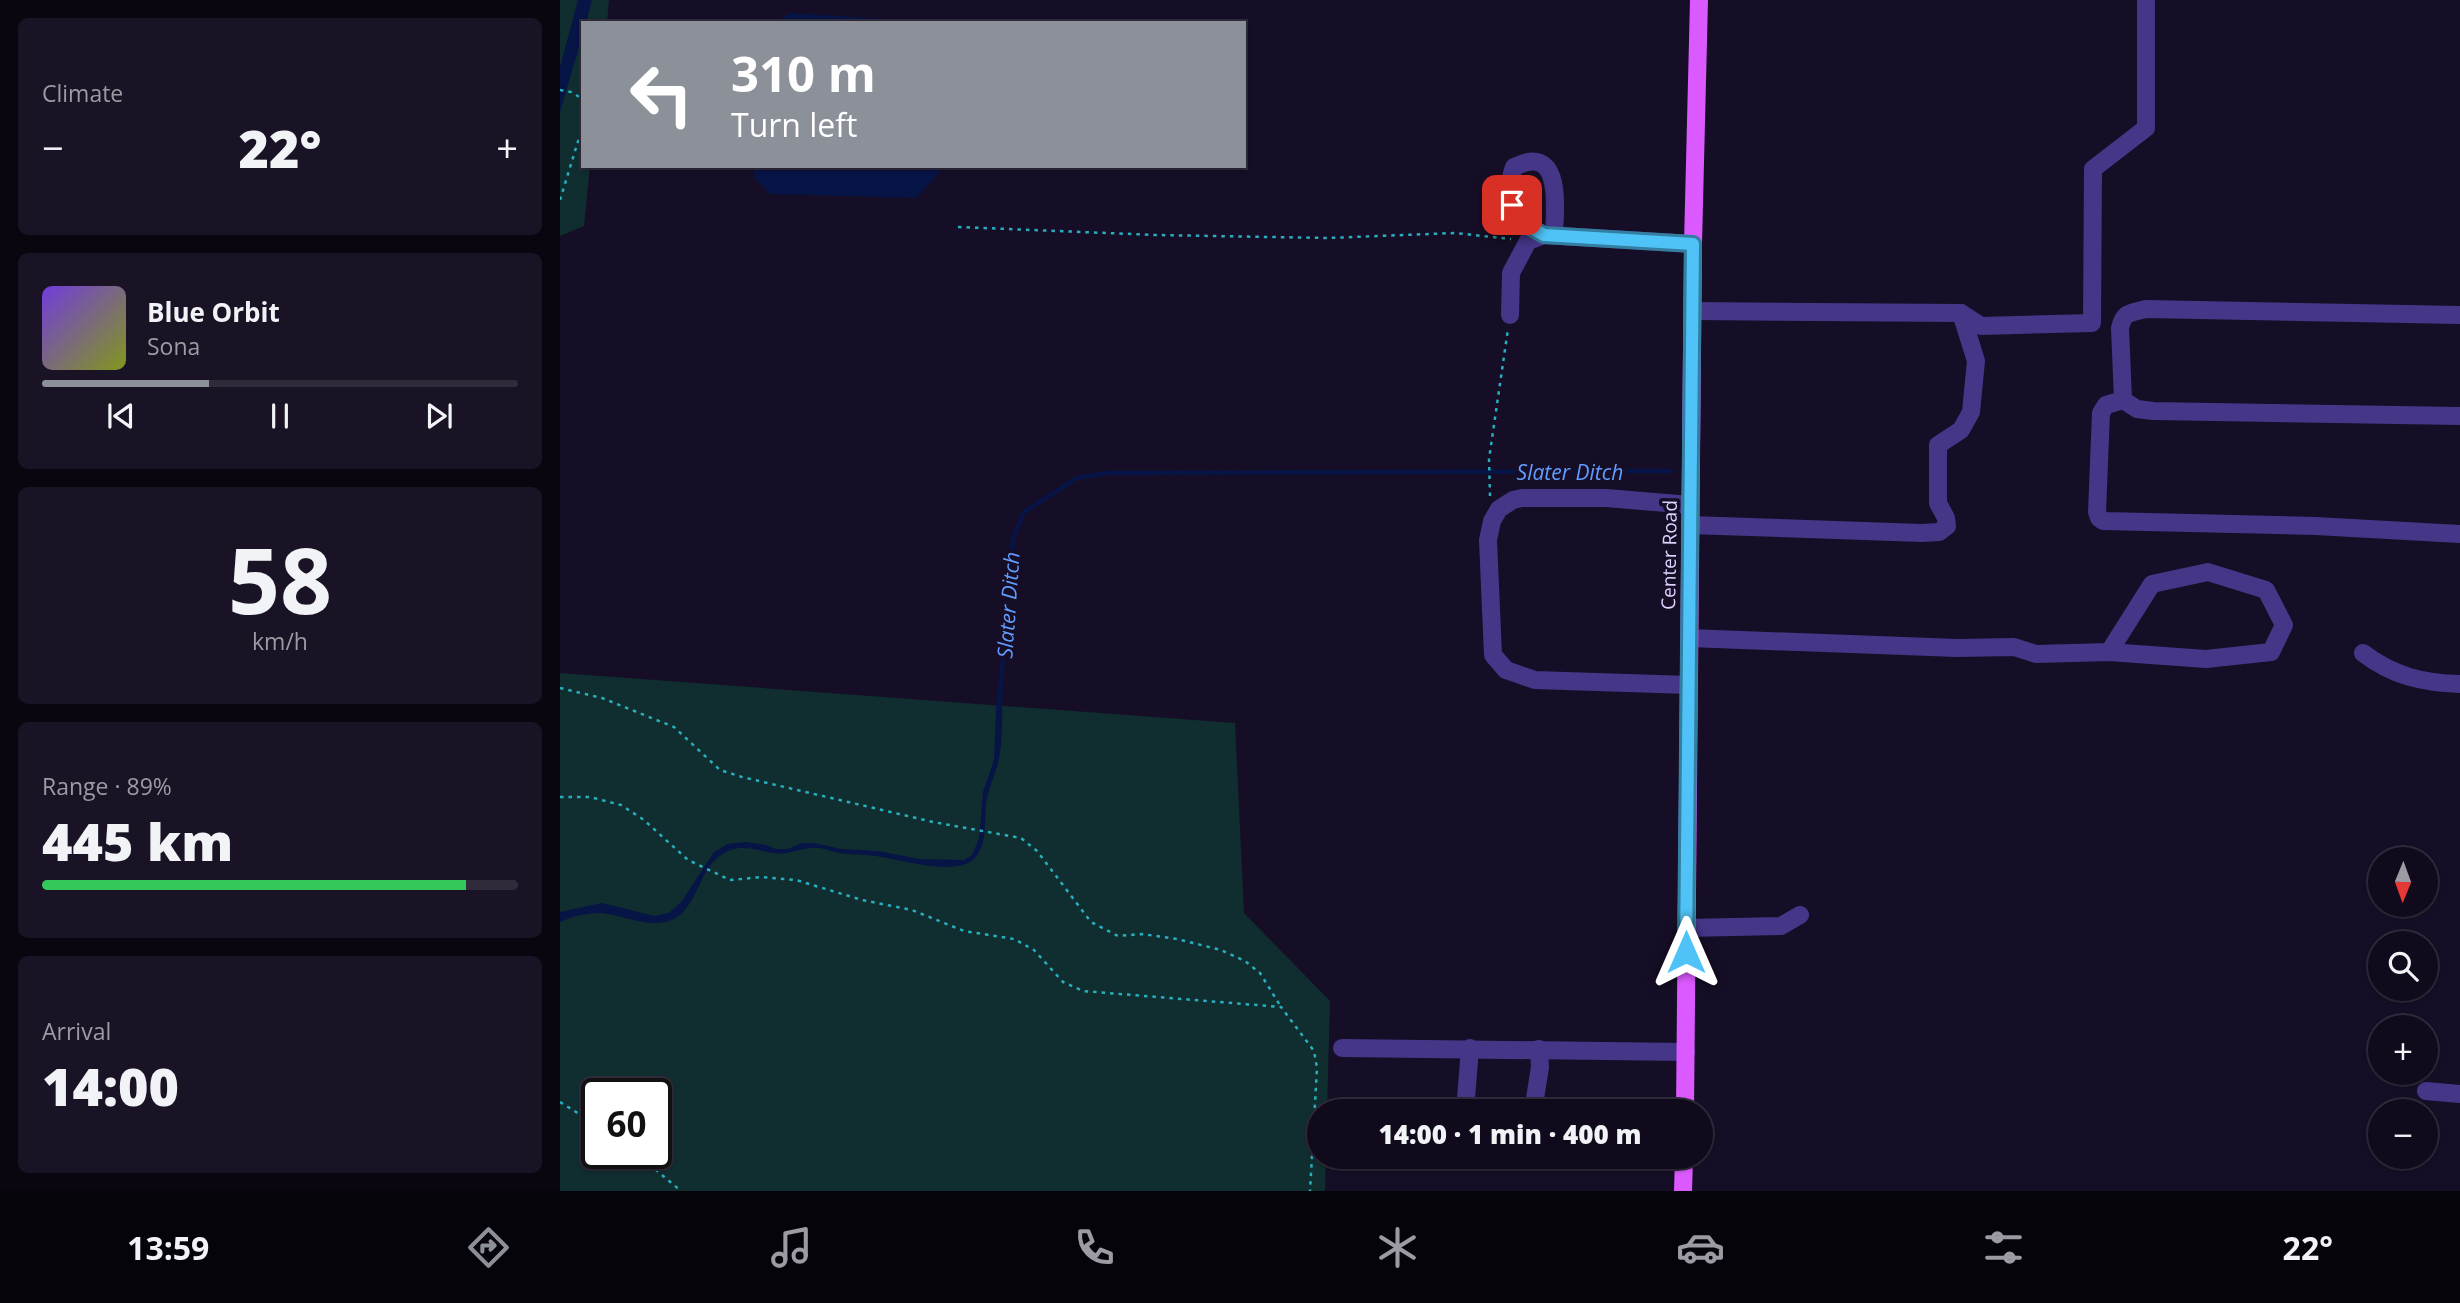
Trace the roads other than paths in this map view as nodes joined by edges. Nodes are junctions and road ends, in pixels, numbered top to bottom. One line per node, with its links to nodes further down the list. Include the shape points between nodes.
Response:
1 (1699, 0): 3 (main road, Center Road)
2 (2146, 0): 8 (street, via 2146,128 2093,169)
3 (1693, 244): 4 (main road, Center Road); 6 (street, via 1542,237 1511,273)
4 (1693, 310): 5 (street); 12 (main road, Center Road)
5 (1961, 313): 8 (street, via 1981,326); 13 (street, via 1976,361 1970,412 1961,430 1938,445 1938,503 1947,526 1939,532 1922,533)
6 (1510, 315)
7 (2460, 315): 9 (street, via 2146,309 2127,314)
8 (2092, 323): 9 (street)
9 (2120, 328): 10 (street)
10 (2123, 400): 11 (street, via 2137,409 2153,411); 14 (street, via 2106,405 2101,414 2097,512 2103,521)
11 (2460, 416)
12 (1690, 505): 13 (main road, Center Road); 19 (street, via 1522,498 1499,509 1488,540 1493,655 1506,670 1535,680)
13 (1690, 525): 15 (main road, Center Road)
14 (2460, 534)
15 (1689, 638): 16 (street, via 2014,647 2036,654); 19 (main road, Center Road)
16 (2109, 652): 16 (street, via 2206,659 2271,652 2284,625 2266,590 2208,572 2152,584)
17 (2362, 653): 18 (street, via 2408,678)
18 (2460, 684)
19 (1688, 685): 21 (main road, Center Road)
20 (1800, 915): 21 (street, via 1781,926)
21 (1686, 928): 25 (main road, Center Road)
22 (1342, 1048): 23 (street)
23 (1470, 1048): 24 (street); 28 (street)
24 (1539, 1049): 25 (street); 29 (street)
25 (1686, 1052): 30 (main road, Center Road)
26 (2426, 1091): 27 (street)
27 (2460, 1094)
28 (1466, 1099)
29 (1535, 1099)
30 (1685, 1099)
31 (1684, 1169): 32 (main road)
32 (1683, 1191)

